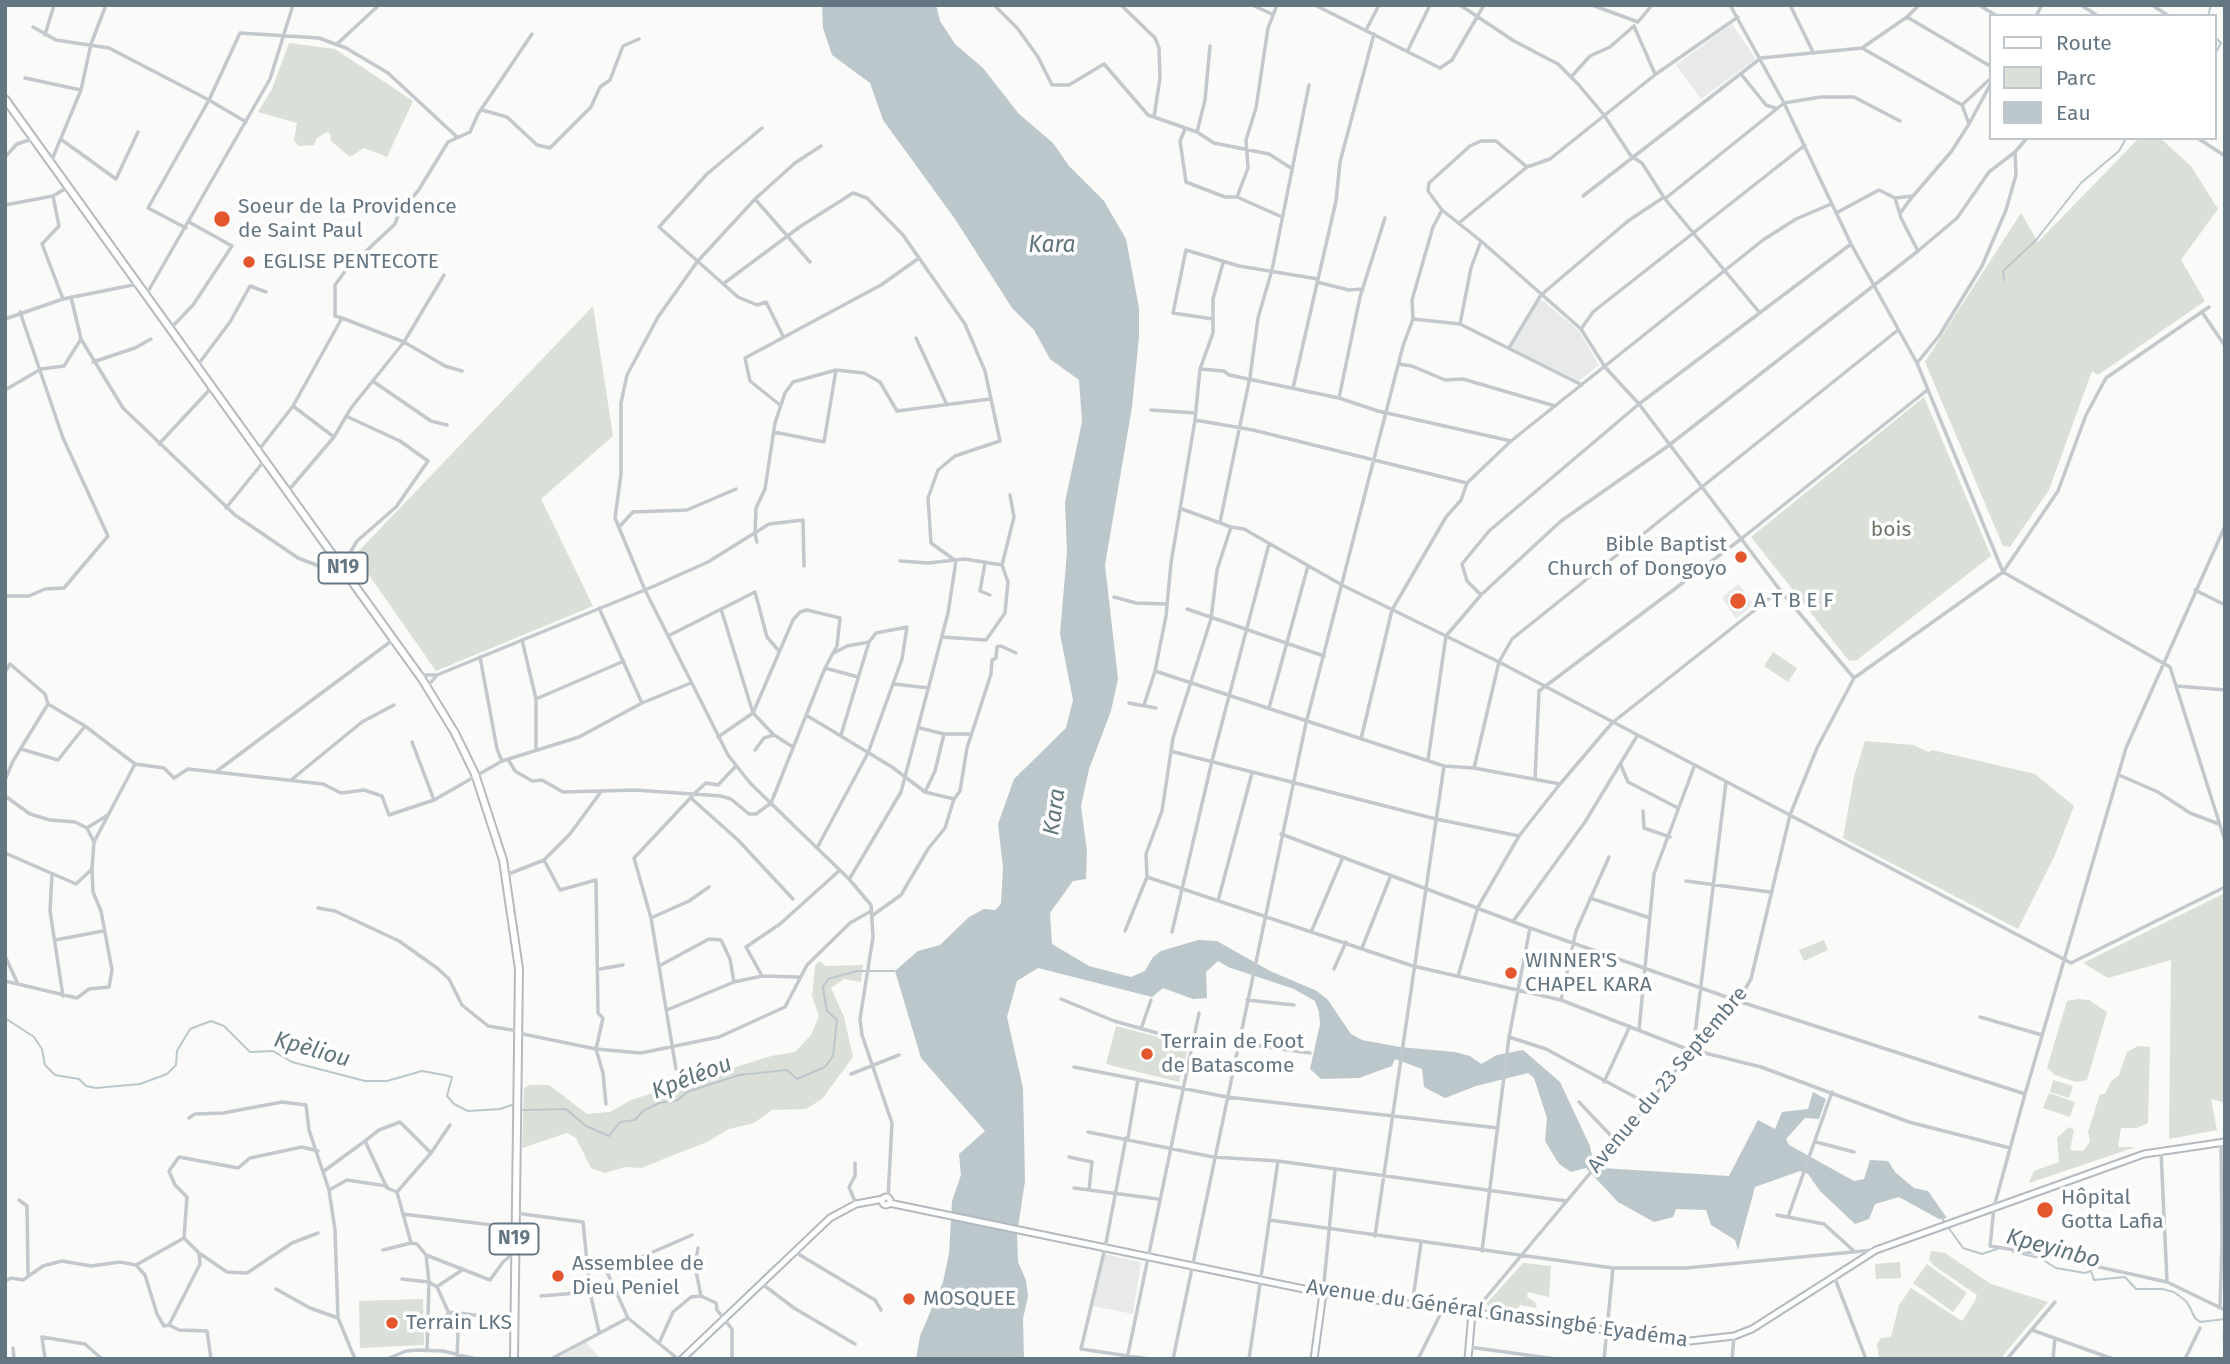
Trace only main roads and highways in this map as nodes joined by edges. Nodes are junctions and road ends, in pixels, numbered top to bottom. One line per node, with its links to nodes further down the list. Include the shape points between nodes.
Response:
1 (5, 99): 5 (main road, N19, via 394,639 455,733 475,774 506,875 518,960)
2 (2223, 1142): 4 (main road, Avenue du Général Gnassingbé Eyadéma, via 2161,1150 1876,1250 1766,1321 1734,1336 1689,1341)
3 (1323, 1293): 4 (main road, Avenue du Général Gnassingbé Eyadéma); 6 (main road, Avenue du Général Gnassingbé Eyadéma, via 872,1200 830,1218); 7 (main road)
4 (1472, 1313): 8 (main road)
5 (514, 1359)
6 (680, 1359)
7 (1314, 1359)
8 (1468, 1359)

